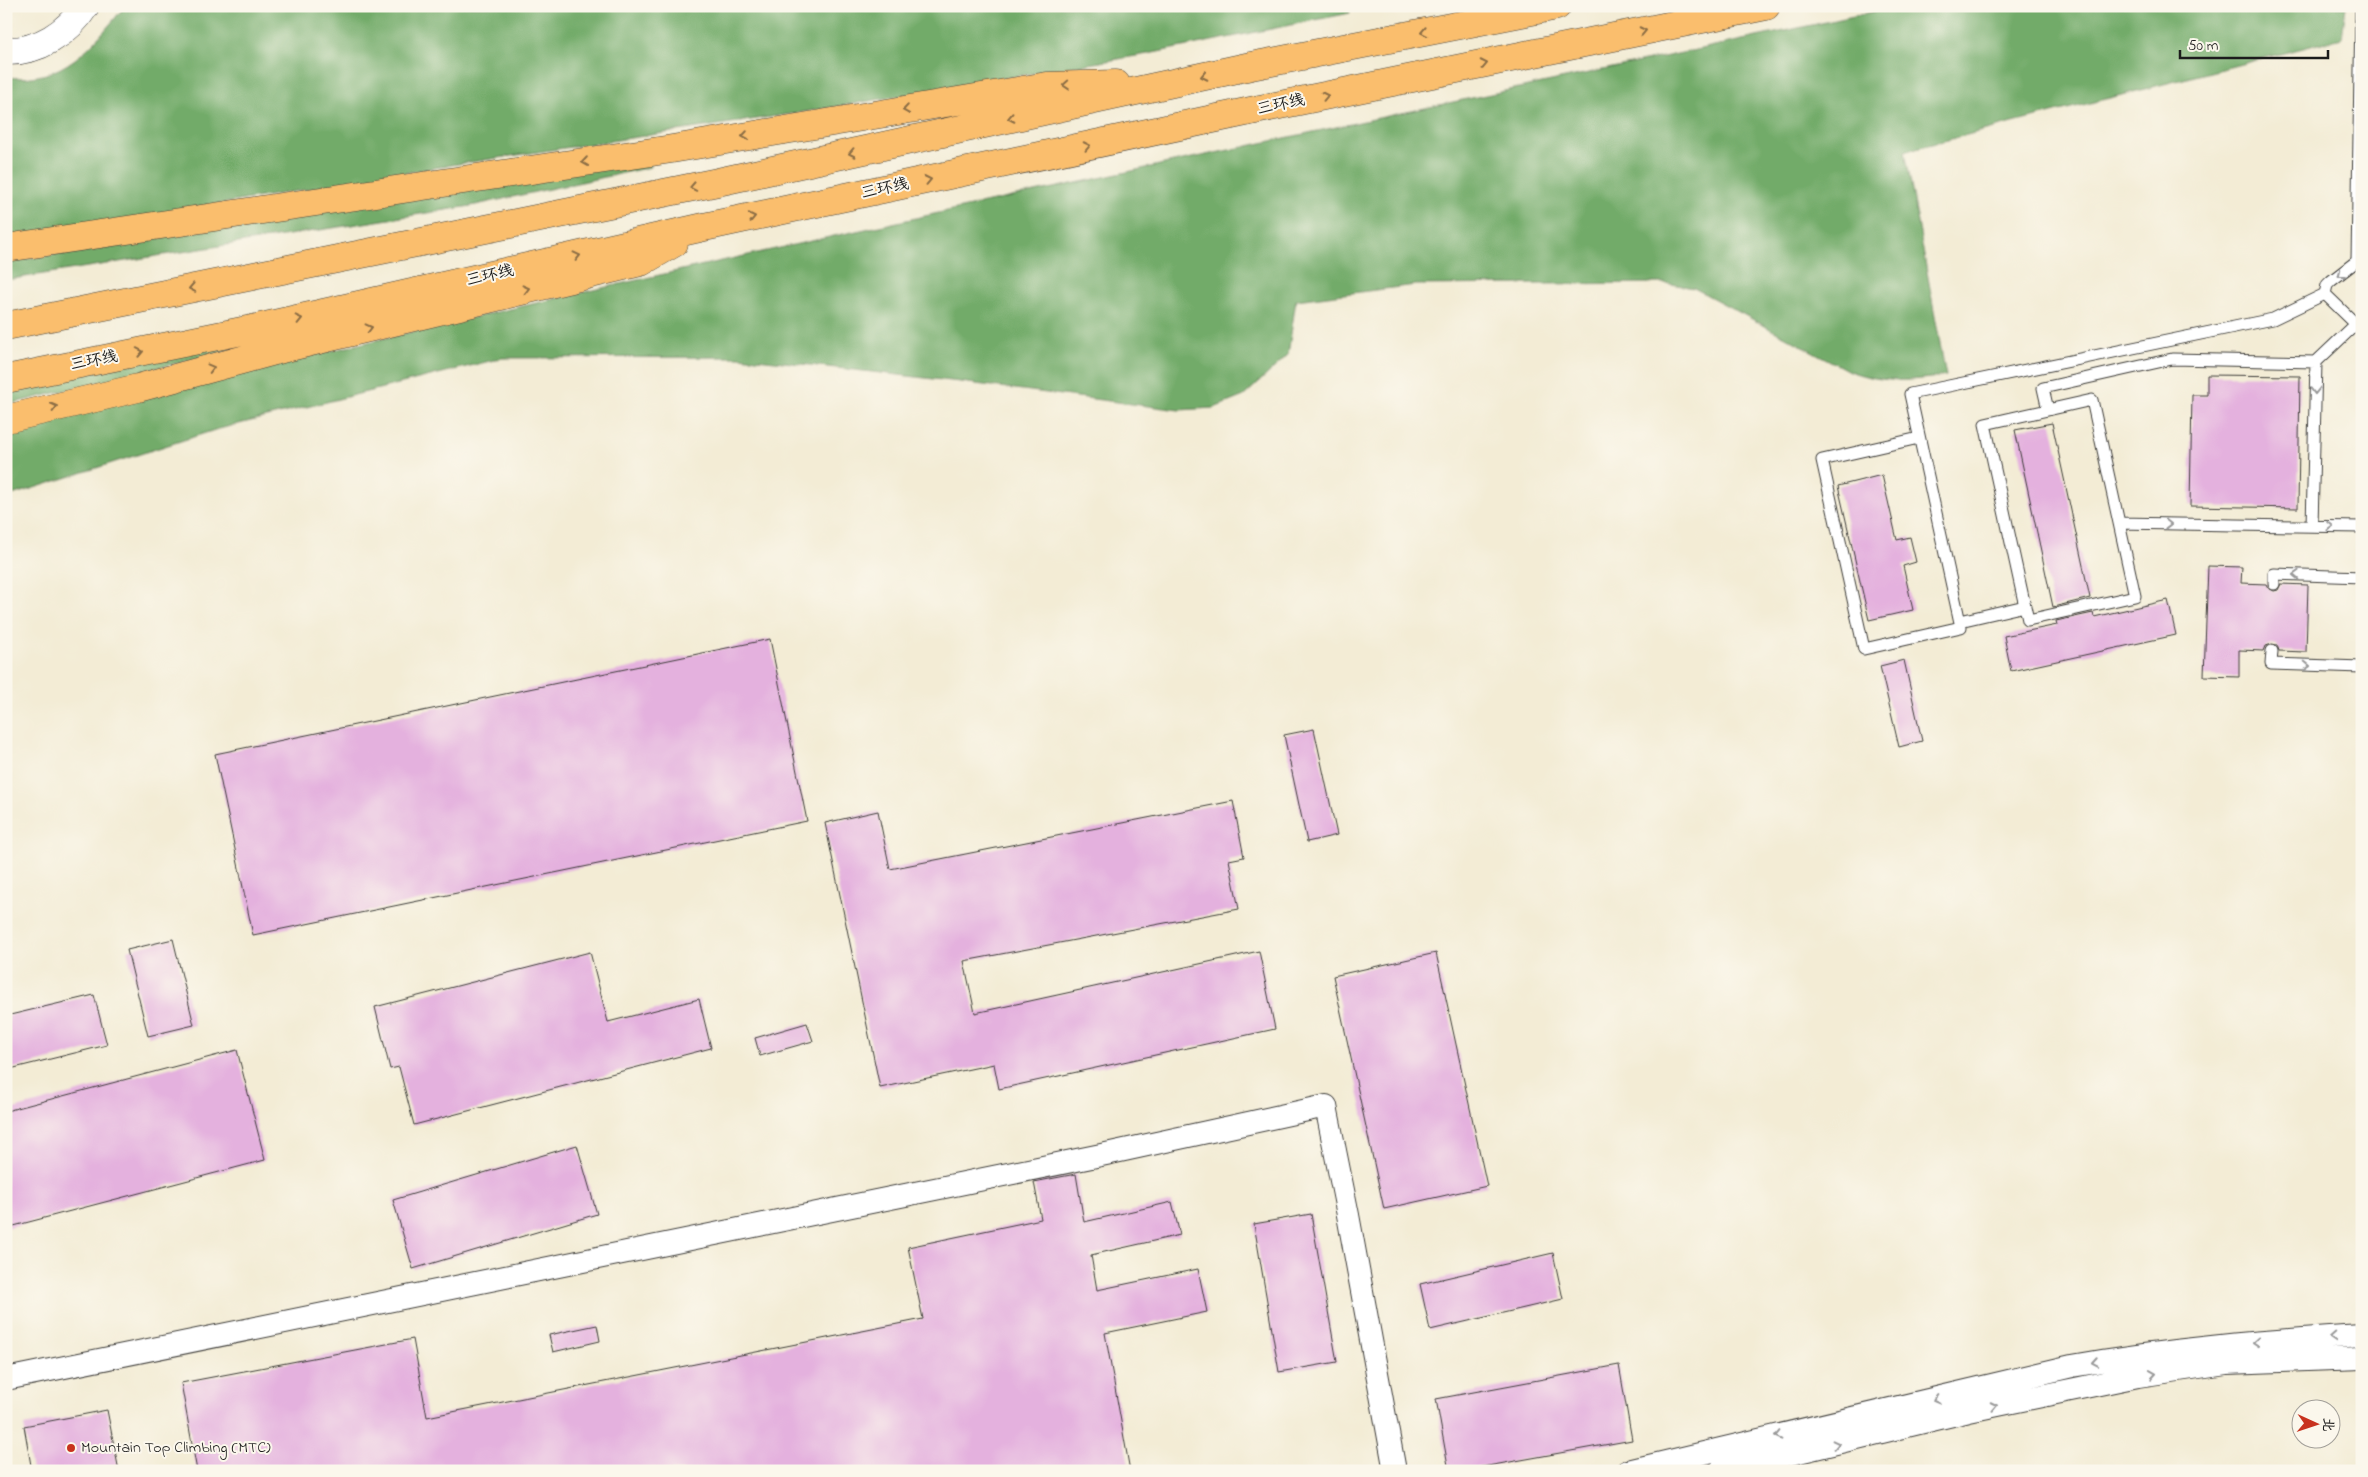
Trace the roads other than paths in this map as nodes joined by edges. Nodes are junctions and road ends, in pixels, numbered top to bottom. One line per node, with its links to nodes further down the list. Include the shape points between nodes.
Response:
1 (1557, 6): 6 (highway, one-way to 6)
2 (1766, 6): 7 (highway, 三环线, one-way to 2)
3 (2361, 6): 9 (lane)
4 (86, 8): 5 (street, via 71,25 44,43)
5 (6, 51)
6 (1167, 84): 8 (highway, one-way to 8, via 1047,86 681,147); 11 (highway, one-way to 11, via 713,183)
7 (704, 227): 16 (highway, 三环线, one-way to 7, via 252,329); 18 (highway, one-way to 7, via 138,388 282,348 641,262)
8 (6, 248)
9 (2359, 259): 10 (lane, one-way to 10, via 2327,285)
10 (2325, 294): 14 (lane); 19 (lane, via 2273,320 1910,394)
11 (69, 313): 12 (highway); 13 (highway)
12 (6, 319)
13 (6, 326)
14 (2359, 327): 15 (lane)
15 (2316, 362): 17 (lane, via 2172,359 2043,388); 21 (lane, one-way to 21)
16 (6, 379)
17 (2048, 410): 20 (lane, via 2092,400); 25 (lane, via 1984,424)
18 (6, 419)
19 (1919, 438): 26 (lane); 26 (lane, via 1822,460 1864,648 1961,627)
20 (2119, 523): 21 (lane, one-way to 21); 25 (lane, via 2135,596 2028,620)
21 (2312, 526): 22 (lane, one-way to 22)
22 (2362, 526)
23 (2362, 577): 24 (lane, one-way to 24, via 2274,574)
24 (2274, 584)
25 (2025, 606): 26 (lane)
26 (1960, 621)
27 (2272, 651): 28 (lane, one-way to 28, via 2272,664)
28 (2362, 667)
29 (2362, 1335): 33 (street, one-way to 33, via 2220,1345 2072,1366)
30 (2362, 1358): 34 (street, one-way to 30, via 2094,1384 2226,1363)
31 (6, 1378): 32 (street, via 1106,1154 1326,1106)
32 (1395, 1471)
33 (1628, 1471)
34 (1720, 1471)

